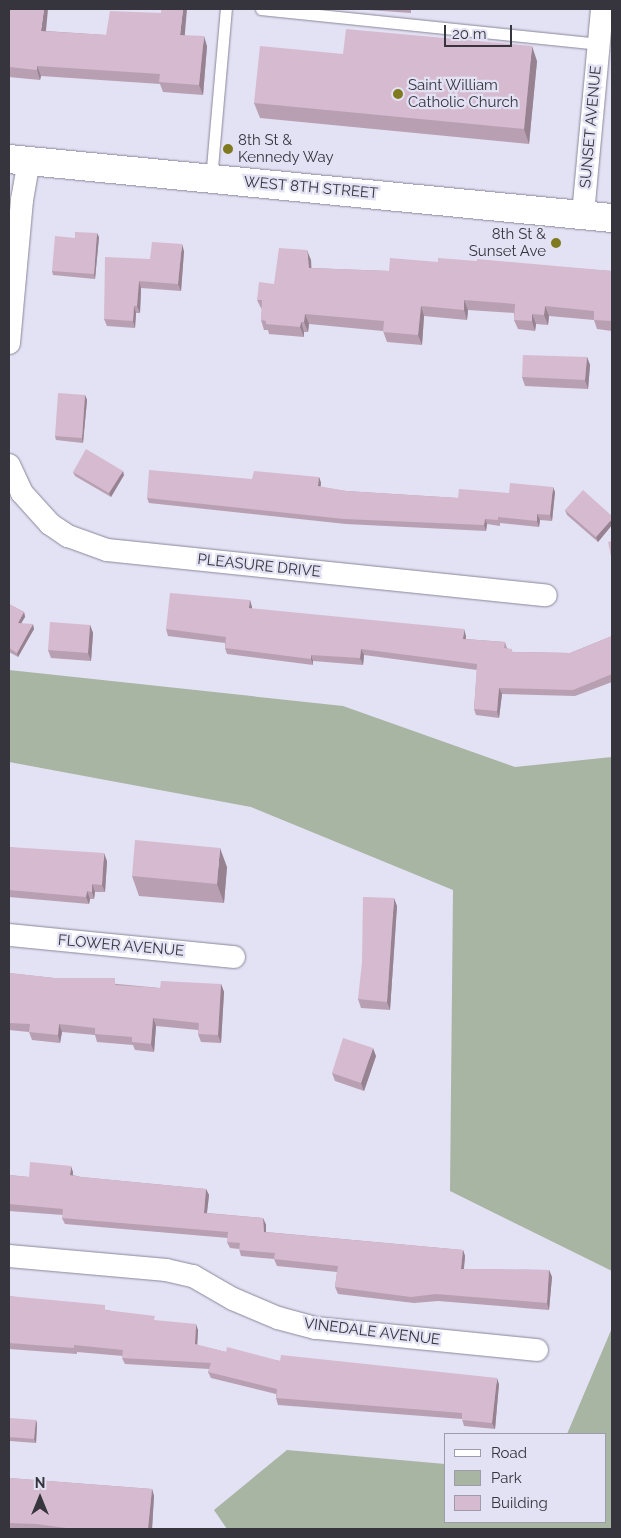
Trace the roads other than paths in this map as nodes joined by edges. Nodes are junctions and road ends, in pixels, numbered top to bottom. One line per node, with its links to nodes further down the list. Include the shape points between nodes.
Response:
1 (226, 9): 6 (lane)
2 (261, 9): 4 (lane)
3 (602, 9): 4 (street, SUNSET AVENUE)
4 (599, 44): 7 (street, SUNSET AVENUE)
5 (19, 160): 6 (street, WEST 8TH STREET); 9 (street, via 22,200)
6 (211, 179): 7 (street, WEST 8TH STREET)
7 (583, 214): 8 (street, WEST 8TH STREET)
8 (612, 218)
9 (9, 343)
10 (9, 465): 11 (street, PLEASURE DRIVE, via 22,492 50,524 68,536 107,550)
11 (546, 595)
12 (9, 935): 13 (street, FLOWER AVENUE)
13 (234, 957)
14 (9, 1256): 15 (street, VINEDALE AVENUE, via 166,1270 193,1276 233,1299 278,1318 316,1328)
15 (537, 1350)

